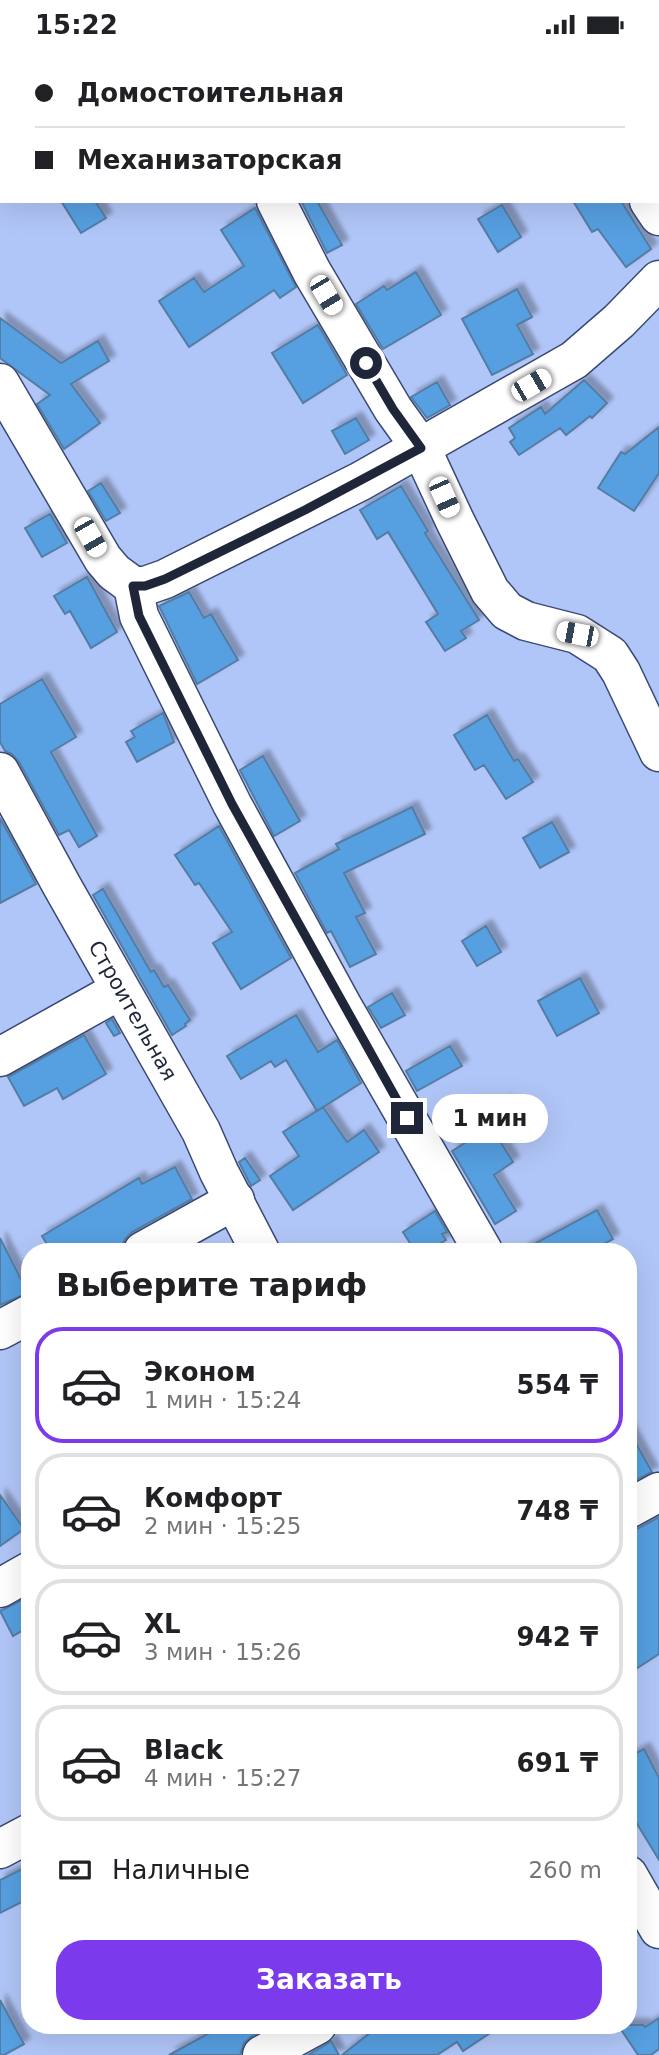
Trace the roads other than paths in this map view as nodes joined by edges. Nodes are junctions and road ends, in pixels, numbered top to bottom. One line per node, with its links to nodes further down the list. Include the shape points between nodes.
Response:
1 (277, 203): 4 (street, via 312,272)
2 (659, 279): 4 (street, via 574,360)
3 (0, 383): 5 (street, via 103,559)
4 (421, 448): 5 (street, via 165,579); 6 (street, via 490,591 507,611 526,621 577,634 610,655)
5 (133, 586): 13 (street, via 139,616 232,804)
6 (659, 753)
7 (3, 783): 8 (street, Строительная)
8 (120, 990): 9 (street); 10 (street, Строительная, via 201,1131)
9 (0, 1057)
10 (234, 1200): 11 (street); 12 (street, Строительная)
11 (157, 1243)
12 (256, 1243)
13 (478, 1243)
14 (21, 1319): 15 (street)
15 (0, 1330)
16 (21, 1576): 17 (street)
17 (0, 1588)
18 (21, 1837): 19 (street)
19 (0, 1849)
20 (637, 1891): 21 (street)
21 (659, 1929)
22 (300, 2034): 23 (street)
23 (262, 2055)

